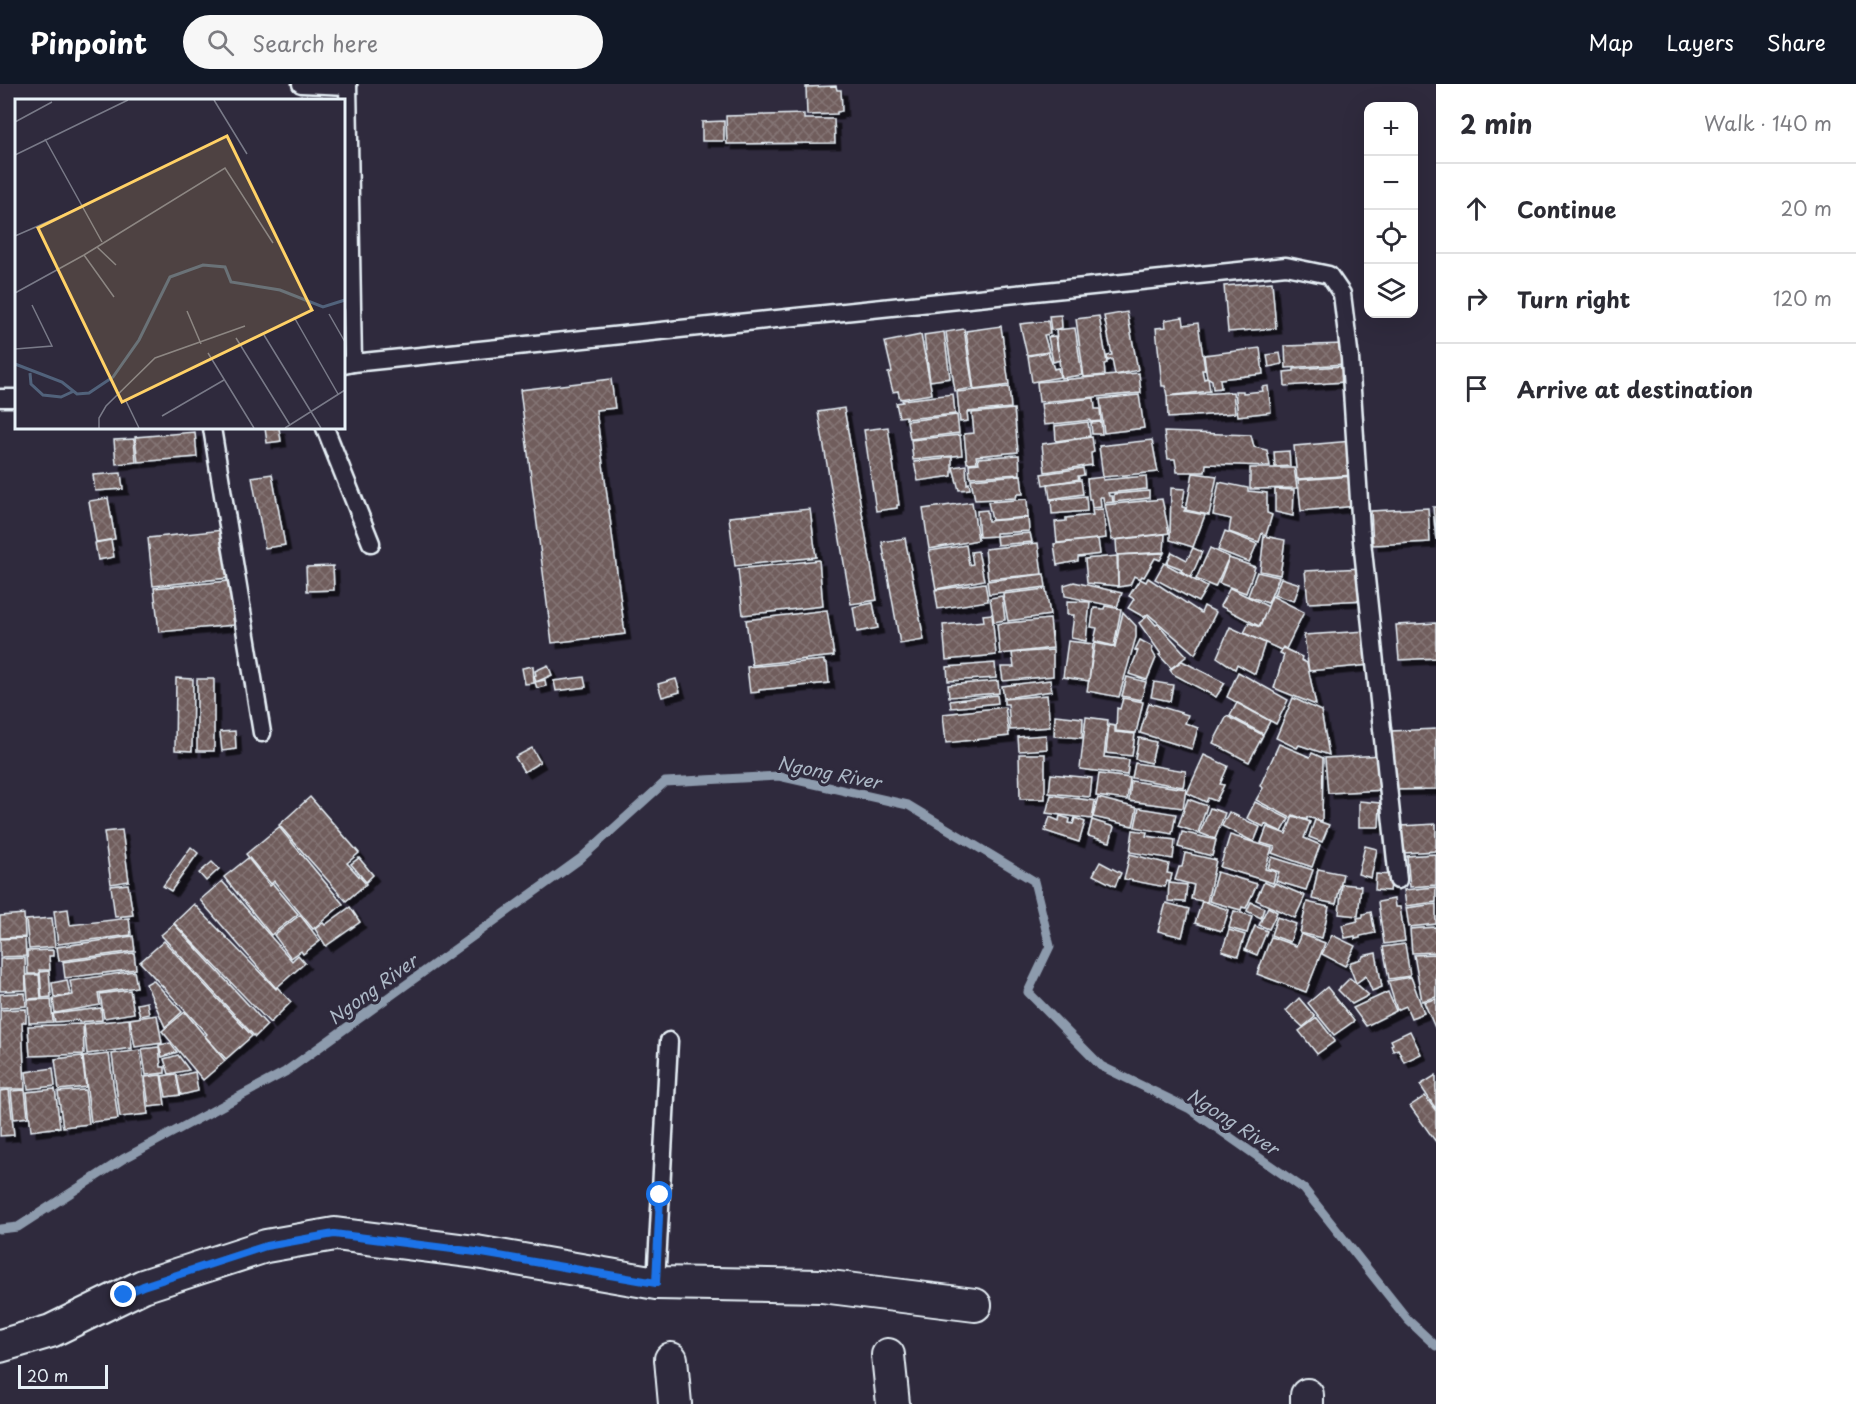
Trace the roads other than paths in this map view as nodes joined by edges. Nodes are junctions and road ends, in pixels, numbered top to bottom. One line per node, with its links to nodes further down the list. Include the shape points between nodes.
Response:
1 (301, 84): 2 (lane)
2 (348, 85): 3 (lane)
3 (348, 364): 8 (lane, via 1286,266 1329,275 1342,294 1361,531)
4 (212, 429): 7 (lane)
5 (325, 429): 6 (lane)
6 (370, 543)
7 (262, 733)
8 (1398, 879)
9 (669, 1041): 10 (lane)
10 (656, 1283): 11 (street, via 822,1286); 12 (street, via 476,1252 334,1234 266,1246 143,1286 51,1332)
11 (975, 1305)
12 (0, 1346)
13 (888, 1355): 16 (street)
14 (670, 1359): 15 (street)
15 (675, 1404)
16 (893, 1404)

